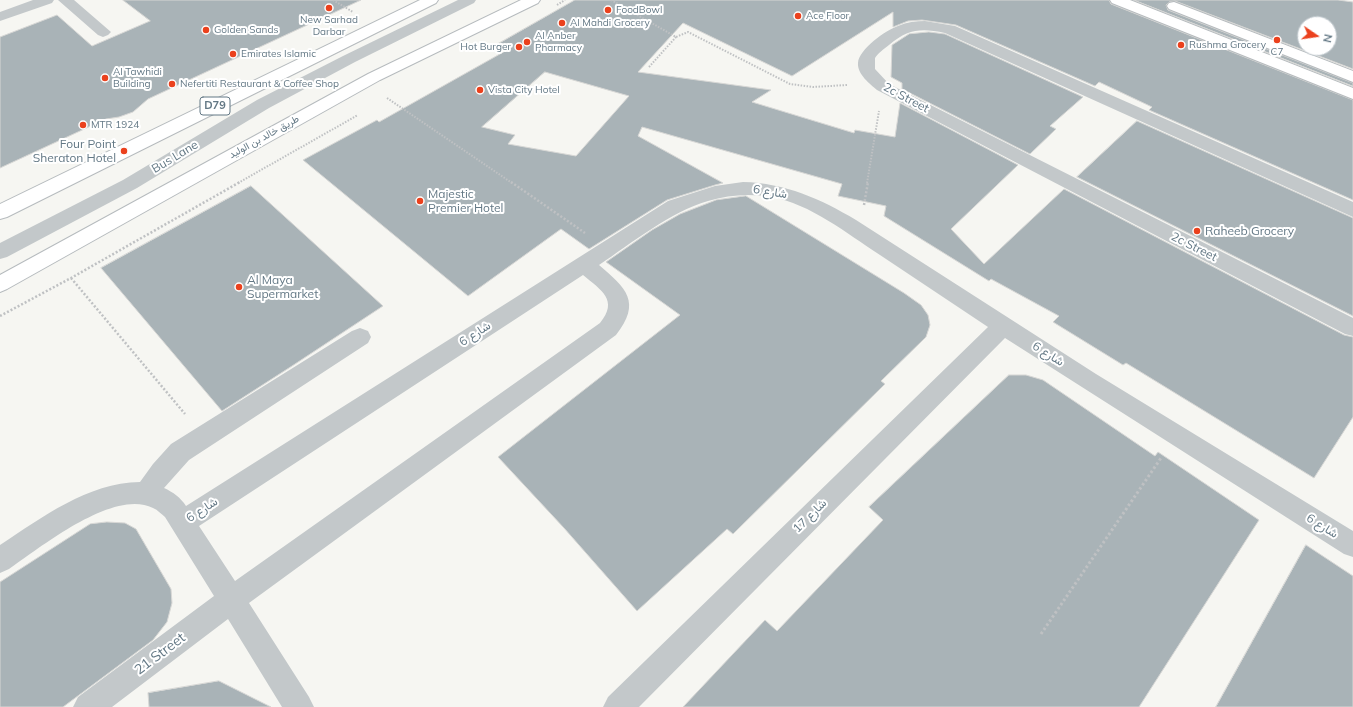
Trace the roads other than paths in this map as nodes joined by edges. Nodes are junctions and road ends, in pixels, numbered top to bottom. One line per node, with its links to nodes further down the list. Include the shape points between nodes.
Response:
1 (44, 0): 8 (street)
2 (66, 0): 9 (street)
3 (431, 0): 13 (main road, D79)
4 (469, 0): 14 (street, Bus Lane, via 263,104 130,184)
5 (533, 0): 16 (main road, طريق خالد بن الوليد, via 374,77)
6 (1117, 0): 11 (main road)
7 (1159, 0): 10 (main road)
8 (0, 18)
9 (103, 32)
10 (1353, 77)
11 (1353, 94)
12 (1353, 210): 18 (street, 2c Street, via 950,29 922,25 898,30 872,49 867,56 868,72 879,84)
13 (0, 212)
14 (0, 252)
15 (584, 264): 17 (street, شارع 6, via 675,206 699,195 726,189 755,188 783,193 810,202); 21 (street, شارع 6); 24 (street, 21 Street, via 610,287 619,300 619,315 608,329)
16 (0, 284)
17 (1003, 326): 22 (street, شارع 6); 27 (street, شارع 17)
18 (1353, 328)
19 (360, 337): 20 (street, via 180,452 166,464)
20 (146, 494): 21 (street, via 162,499 174,509); 23 (street, via 134,492 112,495 91,503)
21 (182, 522): 24 (street)
22 (1352, 541)
23 (0, 560)
24 (231, 600): 25 (street, 21 Street); 26 (street)
25 (88, 707)
26 (299, 707)
27 (618, 707)

